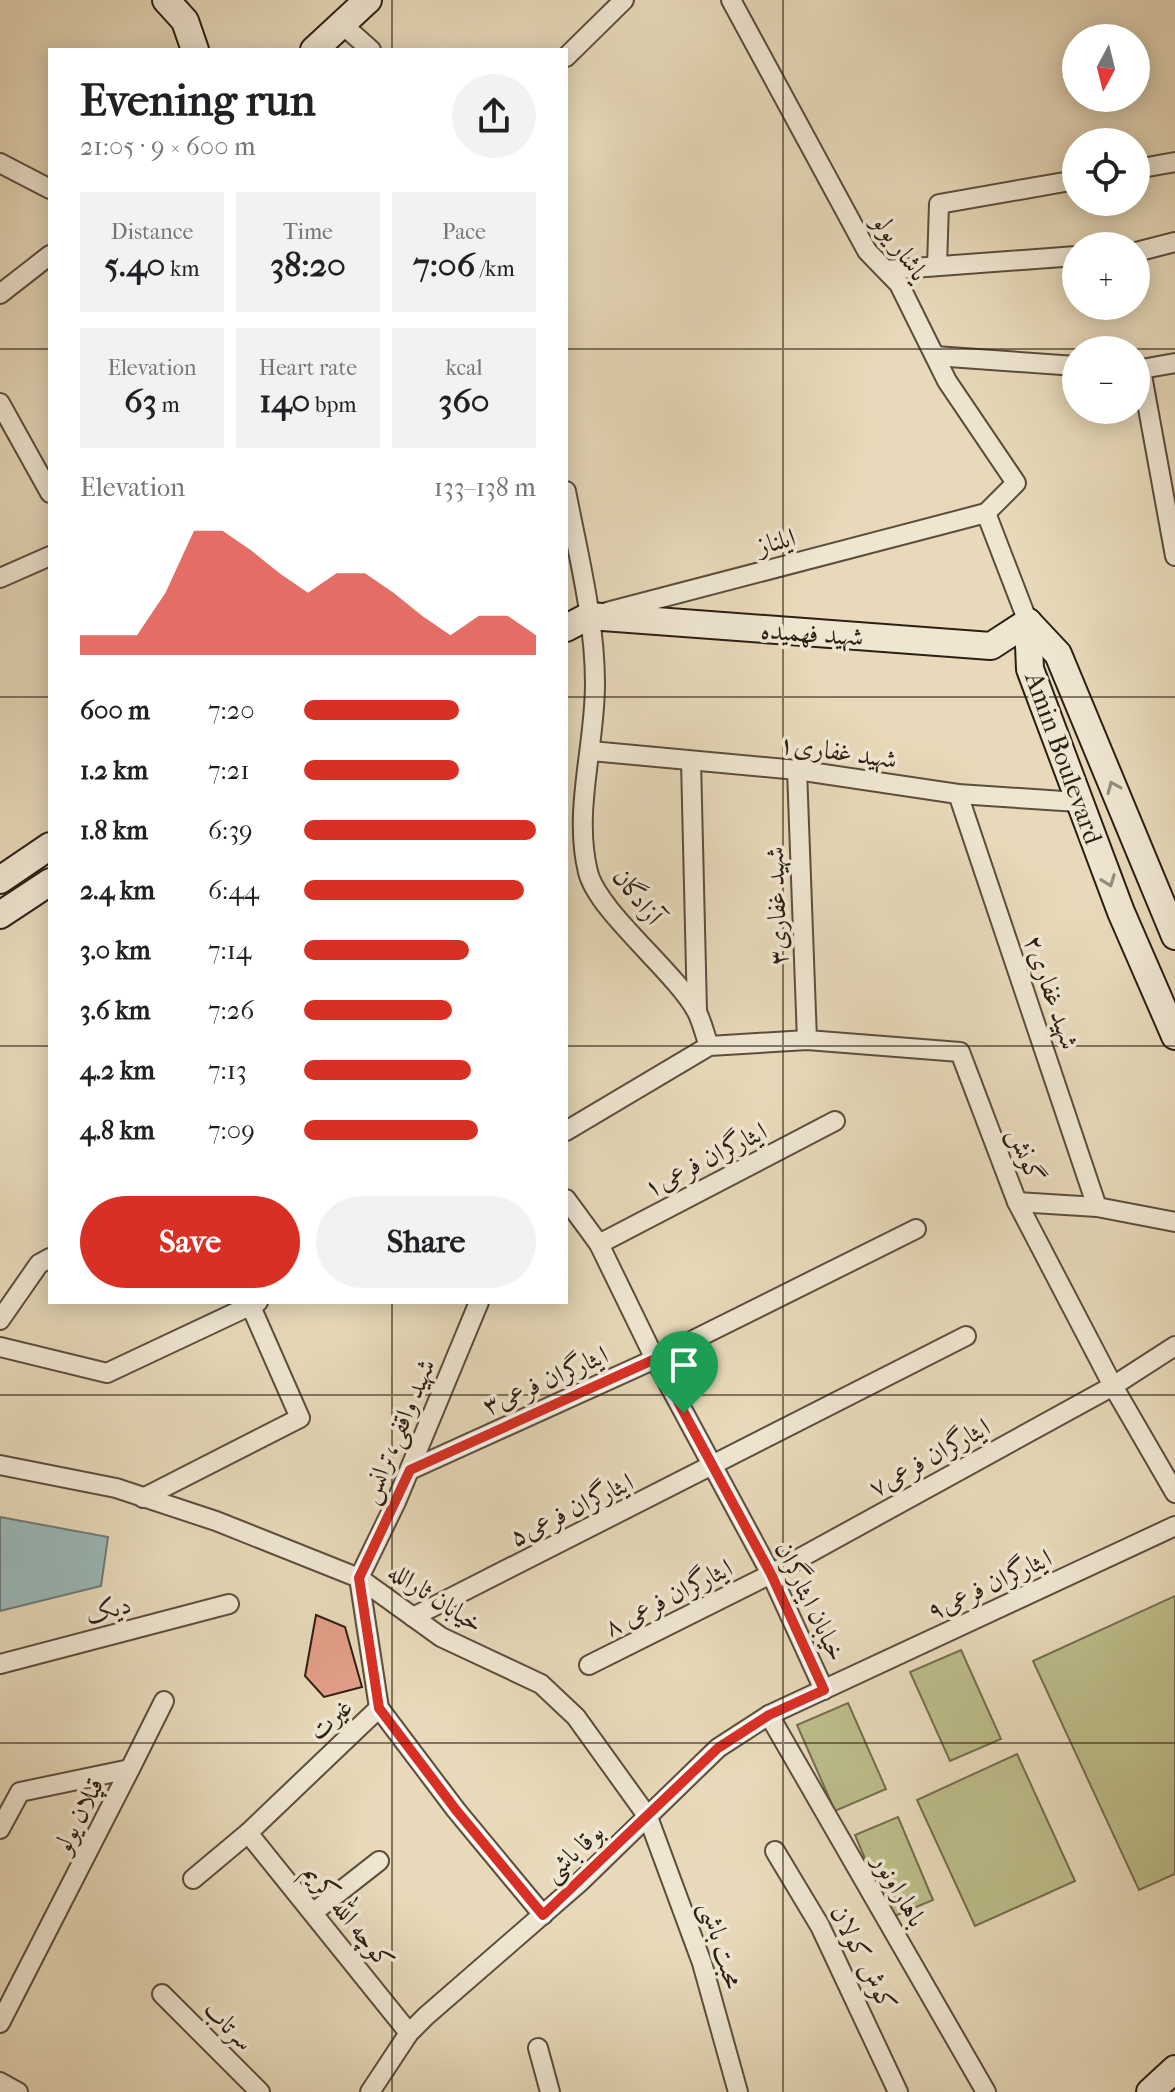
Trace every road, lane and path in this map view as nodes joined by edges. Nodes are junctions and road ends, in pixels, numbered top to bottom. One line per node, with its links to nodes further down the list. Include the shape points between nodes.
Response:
1 (166, 0): 6 (main road, via 185,21)
2 (368, 0): 5 (main road)
3 (624, 0): 9 (street)
4 (731, 0): 20 (street, یاشار یولو, via 867,251)
5 (343, 25): 7 (main road); 8 (street)
6 (194, 48)
7 (316, 48)
8 (369, 48)
9 (568, 55)
10 (1175, 162): 12 (street)
11 (0, 163): 14 (street)
12 (1150, 166)
13 (1062, 182): 19 (street, via 939,204)
14 (48, 188)
15 (1175, 242): 16 (street)
16 (1150, 248)
17 (48, 257): 21 (street)
18 (1062, 257): 19 (street)
19 (937, 266): 20 (street)
20 (886, 270): 22 (street, یاشار یولو, via 899,284)
21 (0, 294)
22 (935, 356): 24 (street); 30 (street, یاشار یولو, via 1016,483)
23 (1175, 363): 25 (street)
24 (1062, 365)
25 (1150, 368)
26 (0, 403): 28 (street)
27 (1149, 424): 32 (street)
28 (48, 489)
29 (568, 513): 34 (street)
30 (986, 513): 34 (street, ایلناز); 35 (street)
31 (48, 557): 33 (street)
32 (1175, 557)
33 (0, 578)
34 (578, 622): 35 (main road, شهید فهمیده, via 991,646); 36 (street, آزادگان, via 595,679)
35 (1028, 622): 40 (main road, Amin Boulevard, via 1030,669); 45 (main road, Amin Boulevard, one-way to 35, via 1058,654)
36 (591, 751): 37 (street, شهید غفاری۱); 46 (street, آزادگان, via 581,830 589,876)
37 (691, 761): 38 (street, شهید غفاری۱); 46 (street)
38 (797, 770): 39 (street, شهید غفاری۱); 48 (street, شهید غفاری۳)
39 (958, 794): 40 (street, شهید غفاری۱); 54 (street, شهید غفاری۲)
40 (1078, 802): 47 (main road, Amin Boulevard, one-way to 47)
41 (48, 847): 42 (main road)
42 (0, 880)
43 (48, 883): 44 (main road)
44 (0, 915)
45 (1175, 936)
46 (697, 1011): 49 (street, آزادگان)
47 (1175, 1036)
48 (807, 1040): 49 (street, گونش); 53 (street, گونش, via 960,1052)
49 (709, 1046): 51 (street)
50 (835, 1121): 57 (street, ایثارگران فرعی۱)
51 (568, 1130)
52 (568, 1202): 57 (street, خیابان ایثارگران)
53 (1017, 1202): 54 (street); 67 (street, گونش)
54 (1097, 1207): 55 (street)
55 (1175, 1222)
56 (916, 1229): 66 (street, ایثارگران فرعی۳)
57 (599, 1244): 66 (street, خیابان ایثارگران)
58 (48, 1259): 62 (street, via 39,1264)
59 (250, 1304): 65 (street, via 107,1373)
60 (252, 1304): 72 (street, via 300,1418)
61 (478, 1304): 70 (street, شهید واقفی،ترانس)
62 (0, 1320)
63 (966, 1336): 69 (street, ایثارگران فرعی۵)
64 (1175, 1346): 67 (street, ایثارگران فرعی۷)
65 (0, 1347)
66 (655, 1359): 69 (street, خیابان ایثارگران); 70 (street, ایثارگران فرعی۳)
67 (1113, 1386): 71 (street, گونش); 74 (street, ایثارگران فرعی۷)
68 (0, 1465): 72 (street, خیابان ثارالله)
69 (713, 1467): 74 (street, خیابان ایثارگران); 77 (street, ایثارگران فرعی۵)
70 (410, 1470): 75 (street, شهید واقفی،ترانس)
71 (1175, 1493)
72 (143, 1498): 75 (street, خیابان ثارالله)
73 (1175, 1526): 80 (street, ایثارگران فرعی۹)
74 (771, 1574): 79 (street, ایثارگران فرعی ۸); 80 (street, خیابان ایثارگران)
75 (359, 1578): 77 (street, خیابان ثارالله); 82 (street)
76 (229, 1604): 78 (street, دیک)
77 (413, 1617): 85 (street, خیابان ثارالله, via 441,1637 541,1684 576,1717)
78 (0, 1664)
79 (589, 1665)
80 (824, 1690): 83 (street, بوقا باشی)
81 (164, 1701): 84 (street)
82 (379, 1708): 87 (street, غیرت); 92 (street, غیرت)
83 (769, 1715): 85 (street, بوقا باشی, via 718,1748); 106 (street, باهاراونور)
84 (130, 1769): 86 (street, قپلان یولو, via 20,1792); 94 (street, قپلان یولو)
85 (648, 1817): 92 (street, بوقا باشی); 104 (street, محبت باشی, via 697,1948)
86 (0, 1829)
87 (248, 1833): 90 (street, غیرت); 91 (street, کوچه الله کریم)
88 (775, 1851): 105 (street, کوش کولان, via 827,1939)
89 (379, 1861): 91 (street)
90 (193, 1879)
91 (314, 1912): 95 (street, کوچه الله کریم)
92 (543, 1915): 95 (street, بوقا باشی)
93 (162, 1994): 101 (street, سرتاب)
94 (0, 2023)
95 (409, 2033): 99 (street, بوقا باشی)
96 (538, 2048): 103 (street)
97 (1175, 2069): 107 (main road)
98 (0, 2082): 100 (street)
99 (374, 2085): 102 (street)
100 (18, 2092)
101 (260, 2092)
102 (354, 2092)
103 (550, 2092)
104 (738, 2092)
105 (898, 2092)
106 (986, 2092)
107 (1150, 2092)

